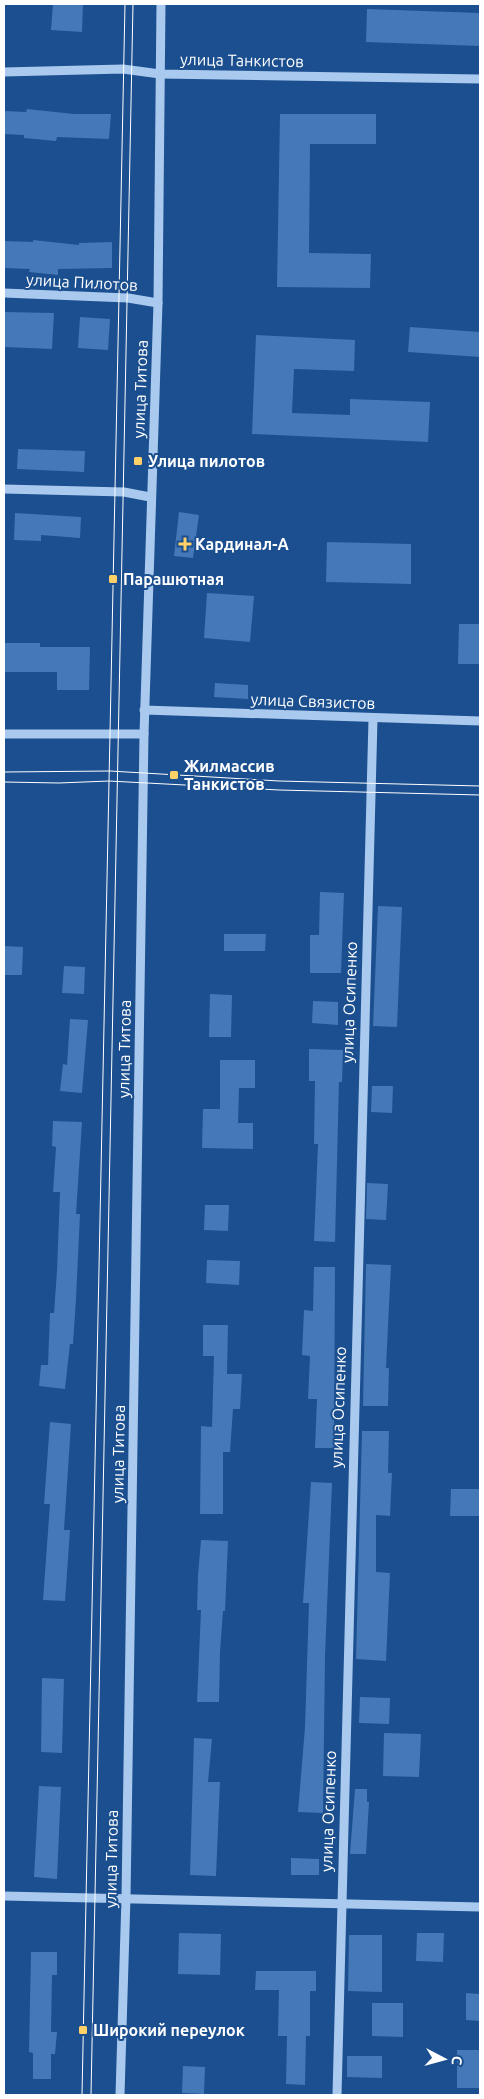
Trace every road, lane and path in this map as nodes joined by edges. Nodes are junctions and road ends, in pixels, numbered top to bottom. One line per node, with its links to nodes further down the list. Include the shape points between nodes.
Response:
1 (161, 4): 3 (street, улица Титова)
2 (4, 72): 3 (street, улица Танкистов, via 123,69)
3 (160, 74): 4 (street, улица Танкистов); 6 (street, улица Титова)
4 (480, 79)
5 (4, 292): 6 (street, улица Пилотов, via 128,298)
6 (158, 303): 8 (street, улица Титова)
7 (4, 489): 8 (street, via 124,492)
8 (150, 497): 9 (street, улица Титова)
9 (144, 710): 10 (street, улица Связистов); 13 (street, улица Титова)
10 (373, 719): 11 (street, улица Связистов); 16 (street, улица Осипенко)
11 (480, 721)
12 (4, 734): 13 (street)
13 (144, 734): 15 (street, улица Титова)
14 (4, 1896): 15 (street)
15 (126, 1898): 16 (street); 18 (street, улица Титова)
16 (340, 1903): 17 (street); 19 (street, улица Осипенко)
17 (480, 1907)
18 (120, 2095)
19 (337, 2095)

